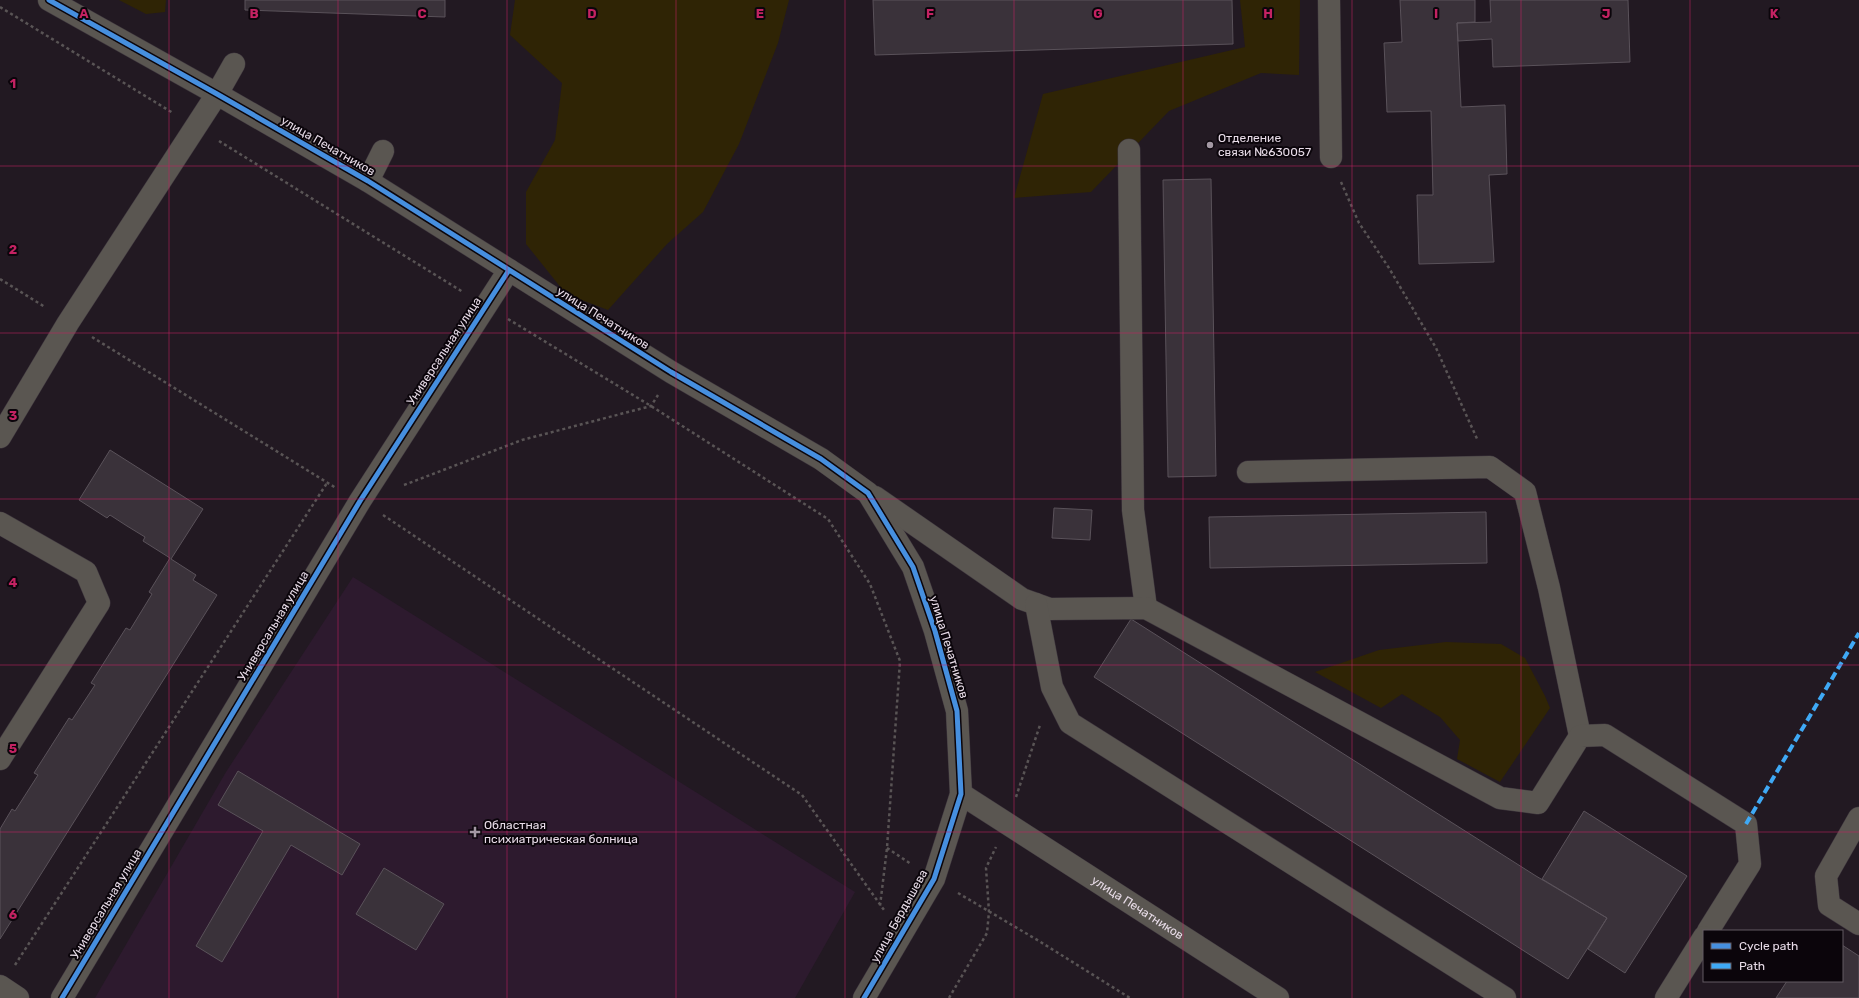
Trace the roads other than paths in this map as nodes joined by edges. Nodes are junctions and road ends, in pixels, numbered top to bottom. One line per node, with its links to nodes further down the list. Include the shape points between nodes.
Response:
1 (49, 0): 4 (street, улица Печатников)
2 (1329, 0): 7 (street)
3 (234, 64): 4 (street)
4 (218, 94): 8 (street, улица Печатников); 10 (street, via 68,322)
5 (1129, 150): 15 (street, via 1133,510)
6 (383, 151): 8 (street)
7 (1331, 157)
8 (368, 181): 9 (street, улица Печатников)
9 (509, 270): 12 (street, улица Печатников, via 671,372 821,459); 23 (street, Универсальная улица, via 360,501)
10 (0, 437)
11 (1248, 472): 16 (street, via 1490,466 1525,492 1549,588)
12 (868, 493): 14 (street, via 1022,599); 18 (street, улица Печатников, via 913,567 935,631 957,711)
13 (0, 523): 17 (street, via 86,572 99,603)
14 (1036, 604): 15 (street, via 1050,609); 26 (street, via 1052,687 1070,724)
15 (1146, 608): 16 (street, via 1500,798 1538,803)
16 (1580, 736): 21 (street, via 1604,735 1746,824 1750,864)
17 (0, 759)
18 (961, 794): 24 (street, улица Бердышева, via 934,878); 25 (street, улица Печатников)
19 (1859, 818): 20 (street, via 1826,876 1829,905)
20 (1859, 924)
21 (1709, 930)
22 (1703, 939): 27 (street)
23 (62, 998)
24 (864, 998)
25 (1278, 998)
26 (1505, 998)
27 (1666, 998)

